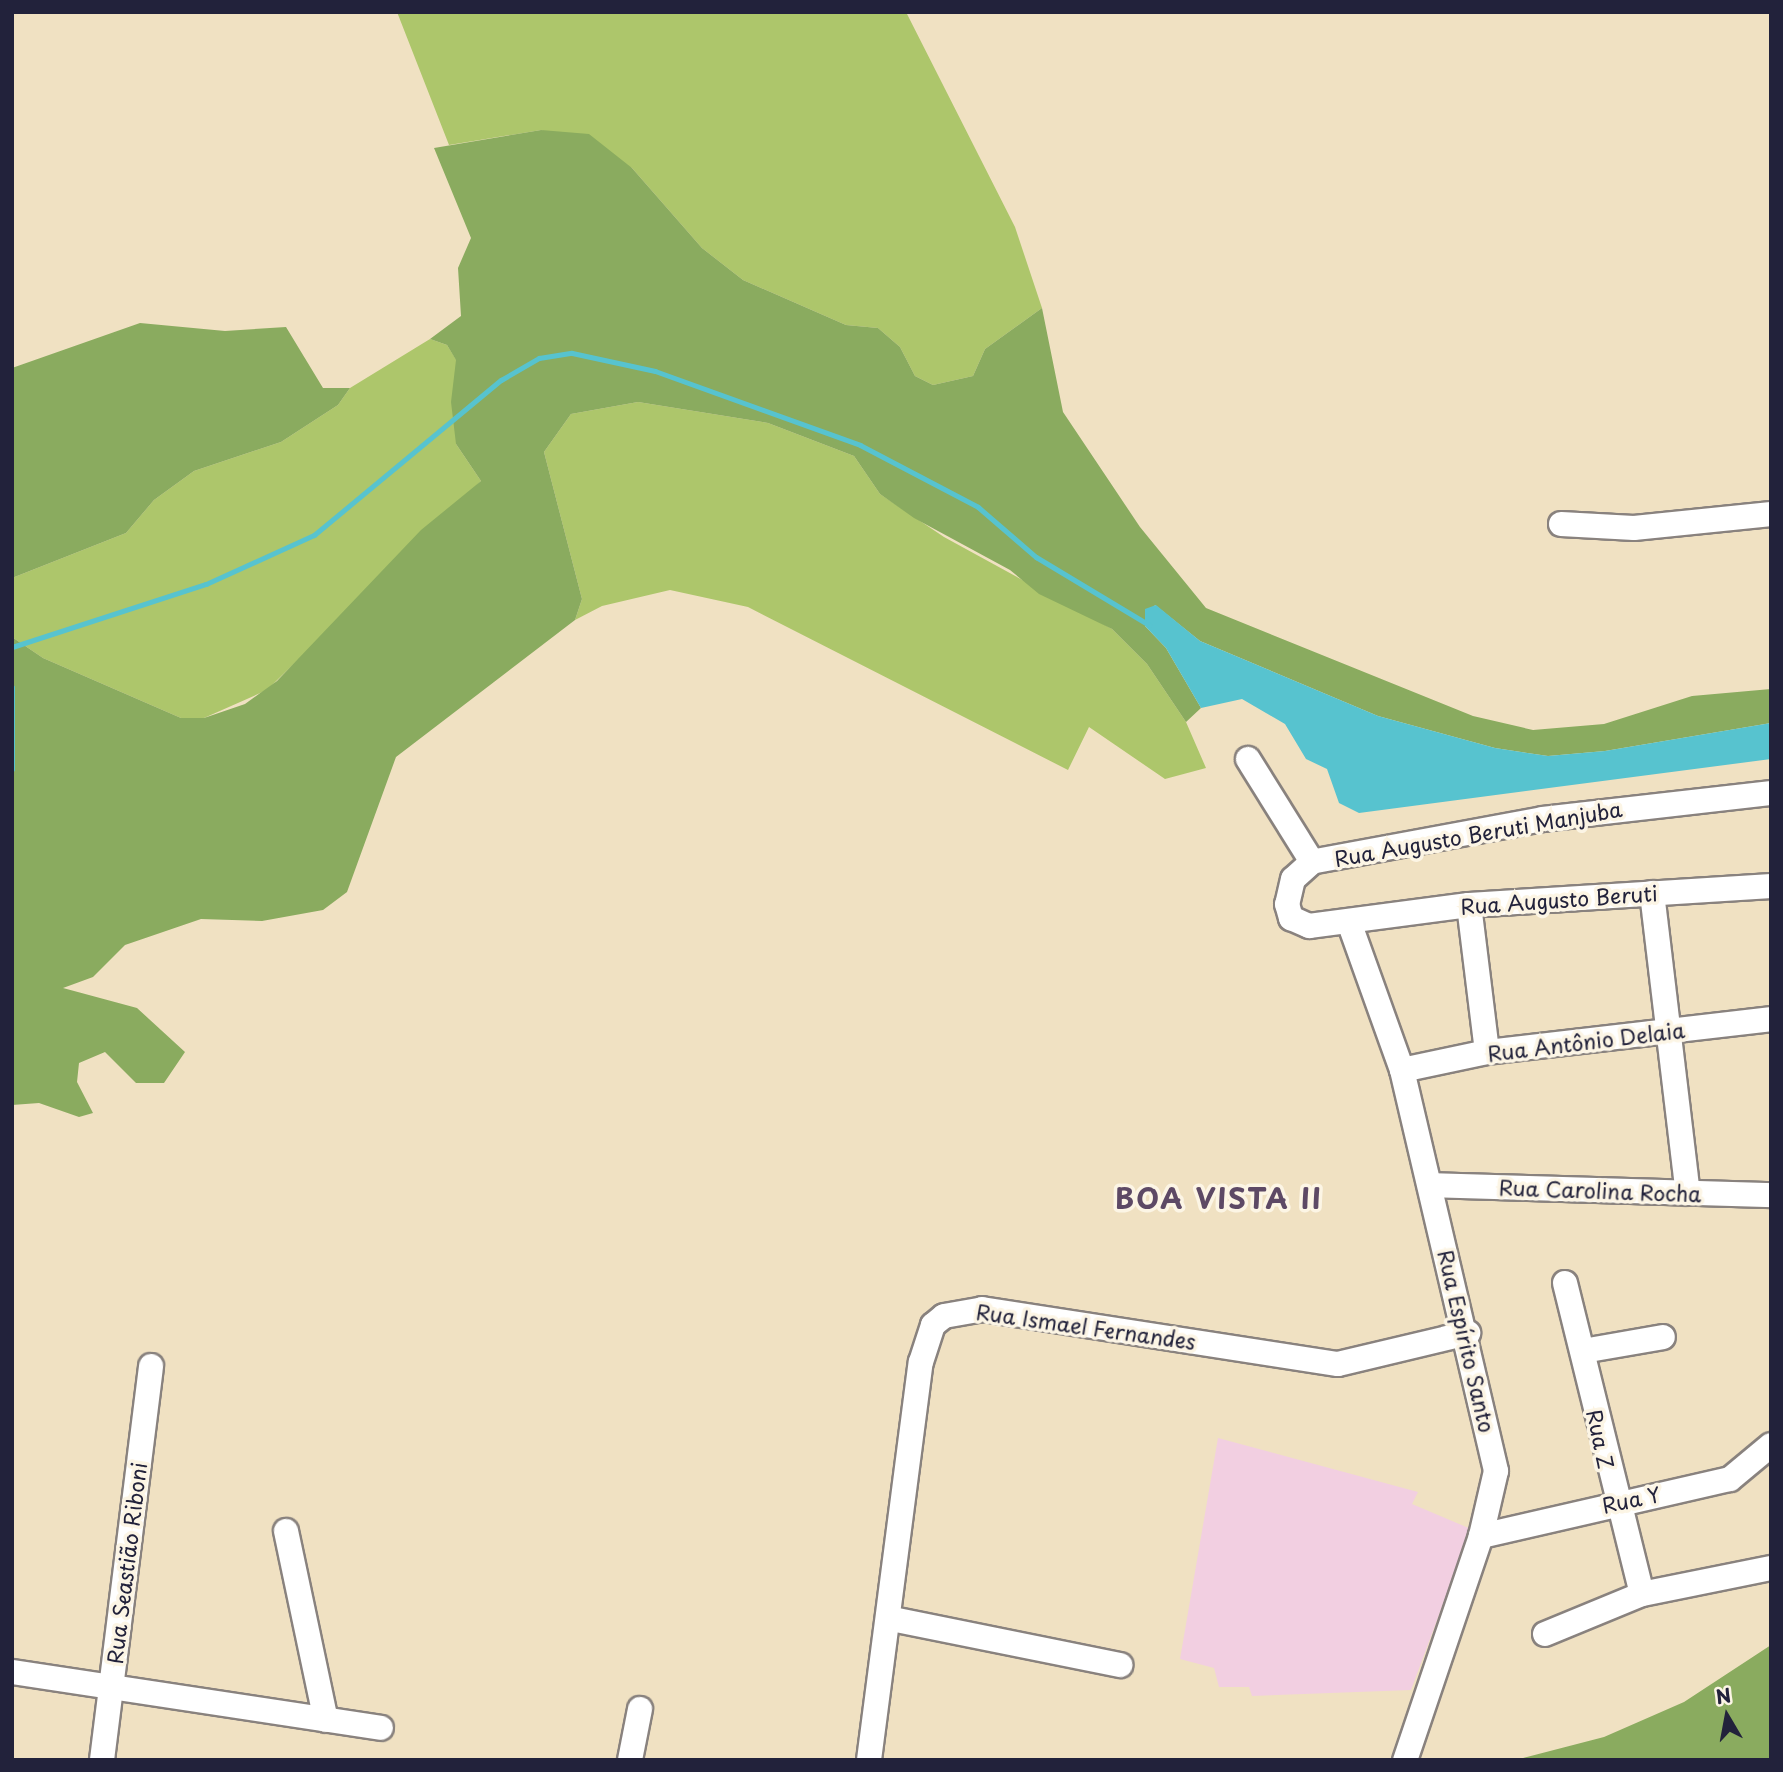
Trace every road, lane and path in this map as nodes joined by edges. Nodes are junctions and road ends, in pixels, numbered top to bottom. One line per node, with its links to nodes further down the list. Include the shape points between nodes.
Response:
1 (1771, 514): 2 (street, via 1634,528)
2 (1562, 524)
3 (1248, 759): 5 (street)
4 (1771, 793): 5 (street, Rua Augusto Beruti Manjuba, via 1543,819)
5 (1312, 862): 9 (street, Rua Augusto Beruti Manjuba, via 1287,893 1291,918 1309,926)
6 (1771, 886): 7 (street, Rua Augusto Beruti)
7 (1652, 893): 8 (street, Rua Augusto Beruti); 11 (street)
8 (1469, 905): 9 (street, Rua Augusto Beruti); 12 (street)
9 (1349, 922): 13 (street, Rua Espírito Santo)
10 (1771, 1019): 11 (street, Rua Antônio Delaia)
11 (1670, 1031): 12 (street, Rua Antônio Delaia); 15 (street)
12 (1487, 1052): 13 (street, Rua Antônio Delaia)
13 (1402, 1070): 14 (street, Rua Espírito Santo)
14 (1430, 1185): 15 (street, Rua Carolina Rocha); 18 (street, Rua Espírito Santo)
15 (1688, 1192): 16 (street, Rua Carolina Rocha)
16 (1771, 1195)
17 (1565, 1283): 20 (street, Rua Z)
18 (1468, 1333): 25 (street, Rua Espírito Santo, via 1496,1471); 28 (street, Rua Ismael Fernandes, via 1338,1364 982,1309 944,1316 933,1325 921,1362)
19 (1663, 1337): 20 (street)
20 (1583, 1351): 23 (street, Rua Z)
21 (151, 1366): 32 (street, Rua Seastião Riboni)
22 (1771, 1446): 23 (street, Rua Y, via 1730,1479)
23 (1615, 1502): 25 (street, Rua Y); 27 (street, Rua Z)
24 (286, 1531): 34 (street)
25 (1481, 1536): 39 (street, Rua Espírito Santo)
26 (1771, 1568): 27 (street)
27 (1642, 1594): 29 (street)
28 (892, 1619): 30 (street); 38 (street, Rua Ismael Fernandes)
29 (1545, 1634)
30 (1120, 1665)
31 (12, 1672): 32 (street)
32 (111, 1685): 34 (street); 36 (street, Rua Seastião Riboni)
33 (640, 1709): 37 (street)
34 (326, 1720): 35 (street)
35 (381, 1728)
36 (102, 1760)
37 (630, 1760)
38 (869, 1760)
39 (1405, 1760)

